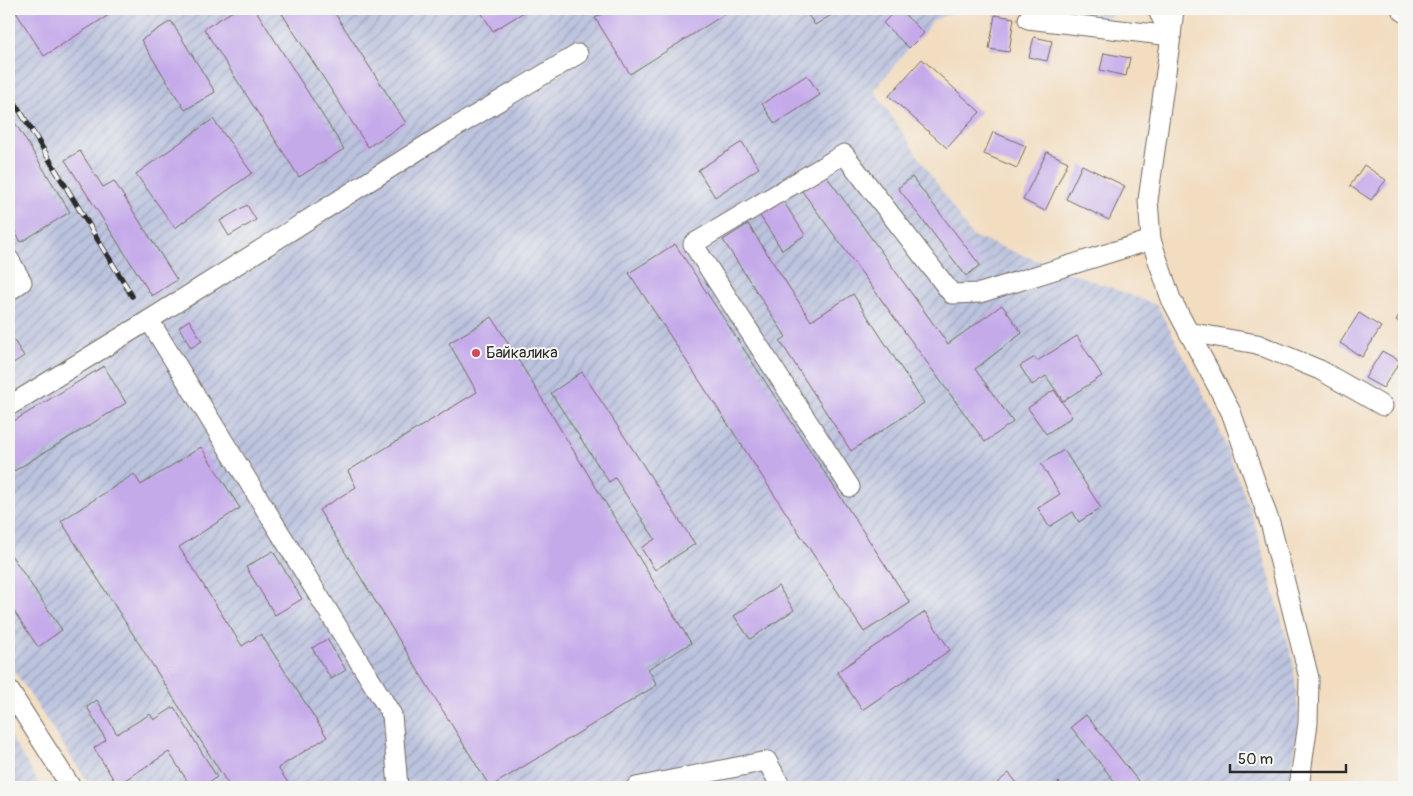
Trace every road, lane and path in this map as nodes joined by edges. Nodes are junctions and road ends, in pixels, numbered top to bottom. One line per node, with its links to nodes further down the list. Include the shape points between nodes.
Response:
1 (1156, 9): 6 (street)
2 (1174, 9): 6 (street)
3 (1401, 9): 4 (street)
4 (1404, 12)
5 (1028, 19): 6 (street)
6 (1171, 36): 8 (street, via 1148,200)
7 (578, 54): 11 (street, via 444,134)
8 (1151, 240): 12 (street, via 1171,299); 15 (street, via 980,293 952,294 844,154 693,244)
9 (9, 260): 10 (street, via 22,282)
10 (9, 291)
11 (149, 320): 13 (street); 18 (street, via 392,715)
12 (1188, 332): 14 (street, via 1257,344 1320,370); 21 (street, via 1231,412 1271,526 1309,678 1308,723)
13 (9, 406)
14 (1383, 406)
15 (850, 486)
16 (9, 690): 17 (street)
17 (71, 787)
18 (398, 787)
19 (636, 787): 20 (street, via 767,761)
20 (781, 787)
21 (1299, 787)

